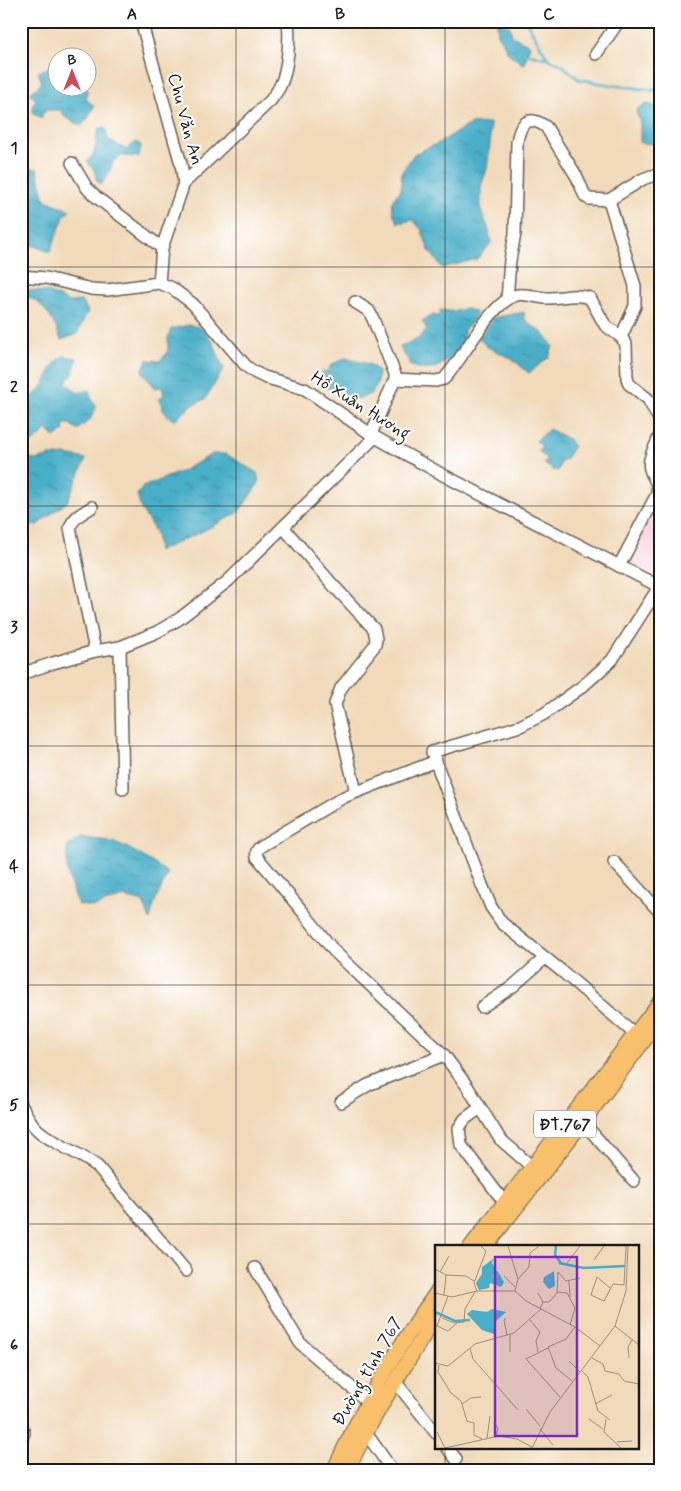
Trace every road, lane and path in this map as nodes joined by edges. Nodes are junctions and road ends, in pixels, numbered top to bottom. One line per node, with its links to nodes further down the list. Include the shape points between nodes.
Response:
1 (141, 21): 7 (street, Chu Văn An)
2 (288, 21): 7 (street, via 288,48 281,85 272,100)
3 (619, 21): 4 (street)
4 (596, 54)
5 (72, 163): 9 (street, via 95,196)
6 (660, 176): 8 (street, via 643,179)
7 (184, 184): 9 (street, Chu Văn An)
8 (609, 200): 12 (street, via 593,200 585,196 546,127 538,121 529,120 523,124 517,142 515,234); 14 (street, via 636,286 635,306)
9 (162, 248): 11 (street, Chu Văn An)
10 (21, 276): 11 (street, via 108,290)
11 (159, 283): 17 (street, Hồ Xuân Hương, via 172,288 193,304 254,372 305,389)
12 (507, 300): 14 (street, via 518,295 590,298 605,325); 15 (street, via 490,315 444,379)
13 (355, 302): 15 (street, via 369,311)
14 (621, 337): 16 (street, via 626,344 629,384 648,398)
15 (395, 379): 17 (street)
16 (660, 421)
17 (373, 435): 20 (street); 21 (street, Hồ Xuân Hương)
18 (660, 435): 21 (street, via 649,462 658,487 657,494)
19 (92, 507): 24 (street, via 77,517 70,528)
20 (283, 527): 23 (street, via 228,581 179,619); 28 (street, via 374,629 374,645 341,688 335,704)
21 (619, 566): 22 (street, Hồ Xuân Hương)
22 (659, 587): 26 (street, via 612,660 595,677 544,714 520,726 432,752)
23 (120, 647): 24 (street); 27 (street)
24 (95, 651): 25 (street)
25 (21, 674)
26 (436, 761): 28 (street); 31 (street, via 491,907 502,923)
27 (123, 789)
28 (356, 792): 36 (street, via 257,849 256,857 334,951)
29 (614, 862): 30 (street)
30 (660, 912)
31 (545, 958): 33 (street, via 512,987); 35 (street)
32 (660, 1002): 35 (main road, ĐT.767)
33 (482, 1007)
34 (660, 1020): 40 (main road, ĐT.767)
35 (635, 1034): 41 (main road, ĐT.767)
36 (444, 1055): 37 (street, via 368,1085); 39 (street)
37 (341, 1102)
38 (21, 1105): 47 (street, via 34,1126 98,1167)
39 (480, 1108): 41 (street, via 500,1140); 43 (street, via 459,1128 461,1145)
40 (583, 1122): 42 (street); 45 (main road, ĐT.767)
41 (532, 1167): 43 (main road, ĐT.767)
42 (634, 1181)
43 (504, 1202): 44 (main road, ĐT.767)
44 (472, 1245)
45 (487, 1245)
46 (255, 1268): 51 (street, via 300,1343)
47 (186, 1271)
48 (435, 1295): 51 (main road, Đường tỉnh 767)
49 (435, 1318): 50 (main road, Đường tỉnh 767)
50 (395, 1381): 53 (street); 54 (main road, Đường tỉnh 767)
51 (368, 1402): 58 (main road, Đường tỉnh 767)
52 (21, 1425): 55 (street, via 24,1433)
53 (435, 1432)
54 (366, 1433): 59 (main road, Đường tỉnh 767); 60 (street)
55 (21, 1440)
56 (448, 1448): 57 (street)
57 (456, 1459)
58 (334, 1470)
59 (348, 1470)
60 (392, 1470)

